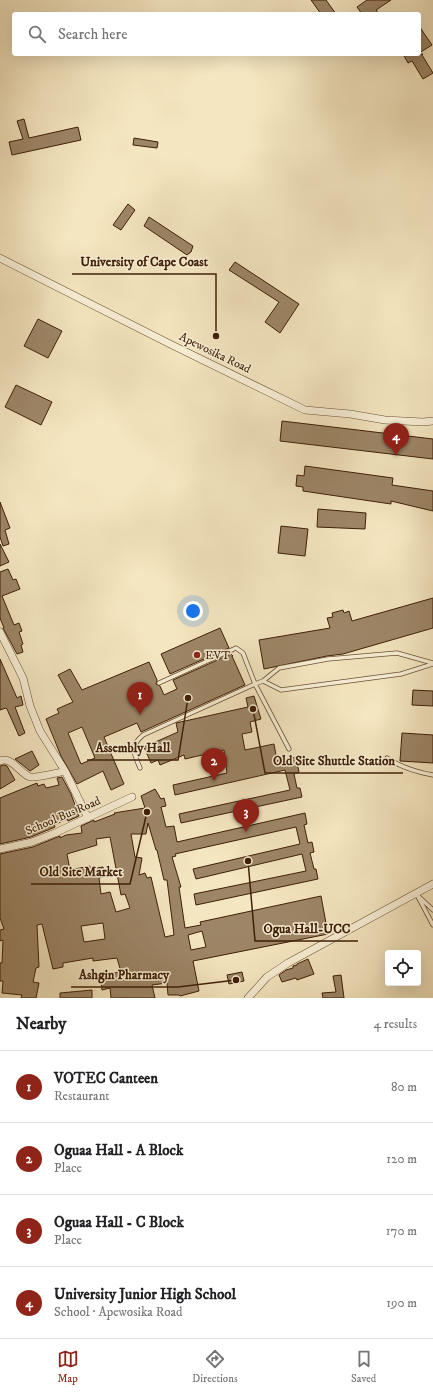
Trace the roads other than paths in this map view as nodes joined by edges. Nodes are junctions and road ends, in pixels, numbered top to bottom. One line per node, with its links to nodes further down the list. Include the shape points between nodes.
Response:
1 (0, 258): 2 (street, Apewosika Road, via 305,410 385,420)
2 (433, 421)
3 (0, 632): 12 (street, via 23,678 40,731)
4 (433, 664): 5 (lane, via 401,674 280,690); 5 (lane, via 398,652 328,659 279,668)
5 (263, 681): 7 (lane)
6 (159, 683): 7 (lane, via 236,648 244,653)
7 (255, 684): 8 (lane); 11 (lane, via 143,735 134,744 133,752)
8 (288, 749)
9 (387, 758): 13 (lane, via 399,766)
10 (0, 760): 12 (street, via 9,761 31,778)
11 (140, 768)
12 (65, 772): 15 (street)
13 (433, 775)
14 (132, 797): 15 (street, School Bus Road)
15 (88, 818): 16 (street, School Bus Road, via 34,842)
16 (0, 849)
17 (433, 884): 18 (street)
18 (416, 893): 19 (lane); 20 (lane); 21 (street, via 267,977)
19 (433, 910)
20 (433, 925)
21 (248, 998)

